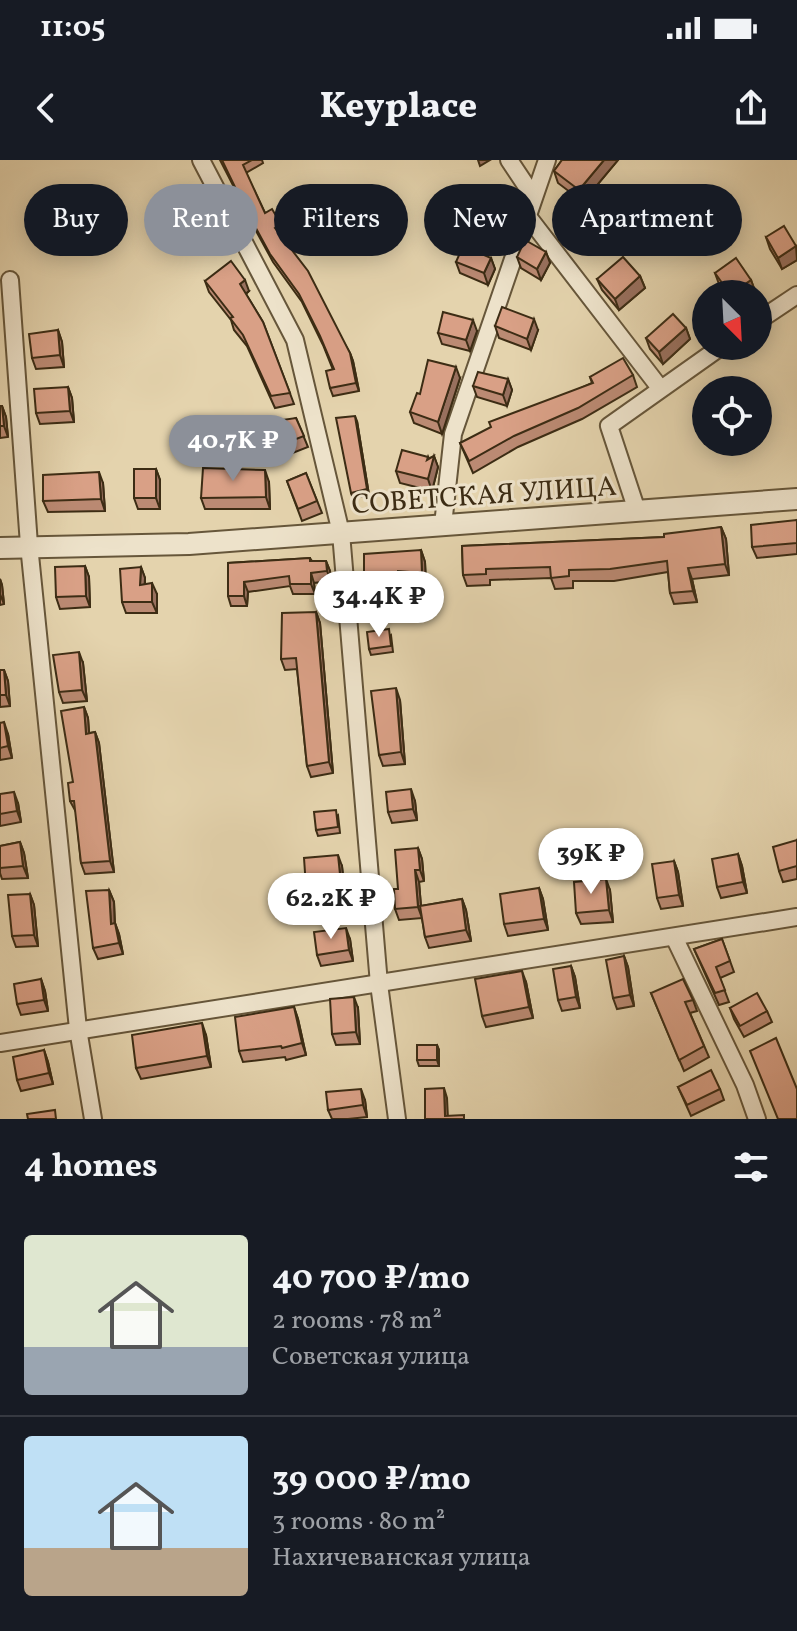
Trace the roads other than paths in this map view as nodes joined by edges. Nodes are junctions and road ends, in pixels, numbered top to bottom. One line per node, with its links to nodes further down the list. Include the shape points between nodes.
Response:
1 (201, 160): 16 (street, via 295,340)
2 (509, 160): 4 (street)
3 (547, 160): 5 (street)
4 (525, 184)
5 (536, 188)
6 (536, 227): 12 (street)
7 (512, 256): 15 (street, via 453,434)
8 (10, 280): 17 (street)
9 (797, 295): 10 (street)
10 (772, 312)
11 (701, 360): 12 (street, СОВЕТСКАЯ УЛИЦА)
12 (660, 388): 14 (street, СОВЕТСКАЯ УЛИЦА, via 609,426)
13 (797, 499): 14 (street, СОВЕТСКАЯ УЛИЦА)
14 (637, 511): 15 (street, СОВЕТСКАЯ УЛИЦА)
15 (443, 525): 16 (street, СОВЕТСКАЯ УЛИЦА)
16 (341, 533): 17 (street, СОВЕТСКАЯ УЛИЦА, via 189,544); 21 (street)
17 (29, 545): 18 (street, СОВЕТСКАЯ УЛИЦА); 22 (street)
18 (0, 548)
19 (797, 917): 20 (street)
20 (675, 939): 21 (street); 26 (street)
21 (379, 984): 22 (street); 25 (street)
22 (78, 1029): 23 (street); 24 (street)
23 (0, 1043)
24 (93, 1119)
25 (397, 1119)
26 (757, 1119)

